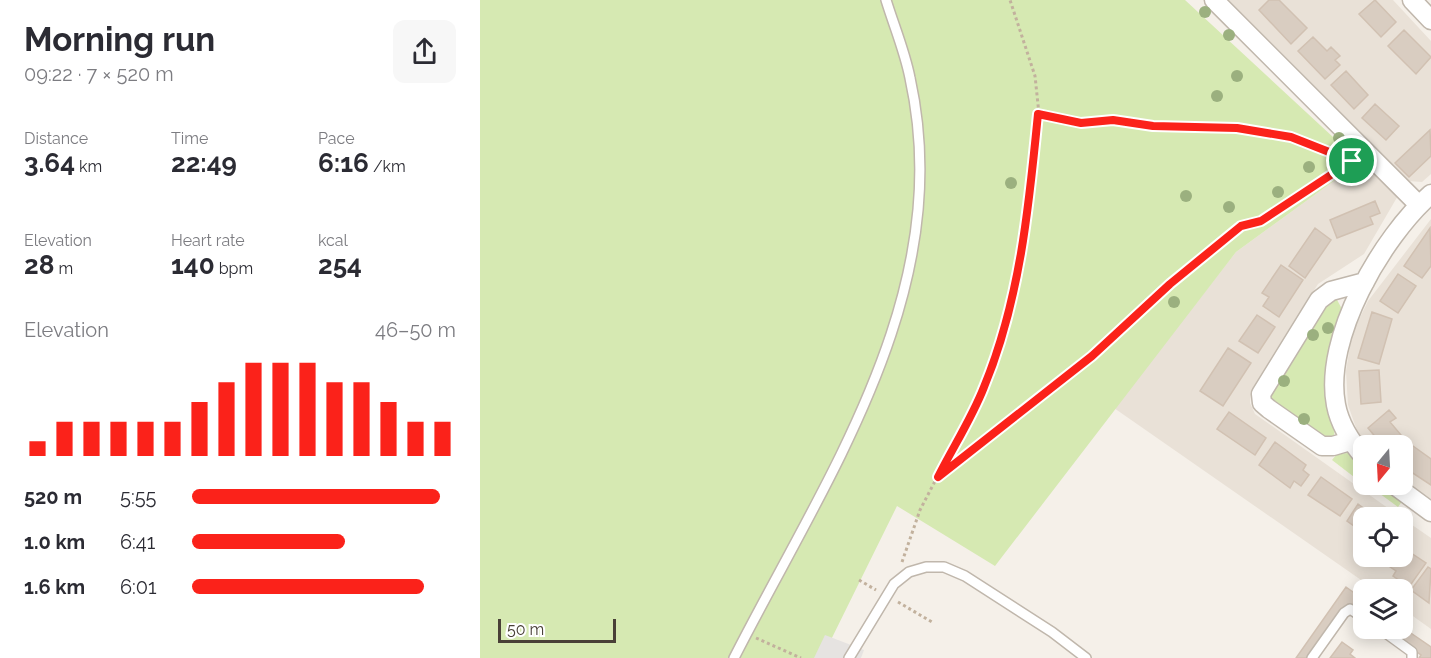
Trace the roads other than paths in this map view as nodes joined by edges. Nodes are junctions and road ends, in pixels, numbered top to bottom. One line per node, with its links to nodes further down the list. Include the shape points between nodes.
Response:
1 (886, 0): 14 (lane, via 910,78 920,157 907,288 887,352 856,423)
2 (1214, 0): 5 (street, via 1358,156)
3 (1412, 0): 4 (street)
4 (1431, 20)
5 (1425, 199): 6 (street)
6 (1365, 282): 7 (street, via 1344,332 1334,384 1336,406); 7 (street, via 1331,291 1319,300 1261,394 1262,403 1269,409 1322,446)
7 (1350, 441): 8 (street)
8 (1353, 445)
9 (1408, 495): 10 (street)
10 (1431, 512)
11 (1353, 611): 16 (lane, via 1344,613)
12 (1394, 639): 17 (lane, via 1412,652)
13 (852, 654): 15 (lane, via 894,584 909,572 944,567 965,576)
14 (734, 658)
15 (1086, 658)
16 (1312, 658)
17 (1412, 658)

